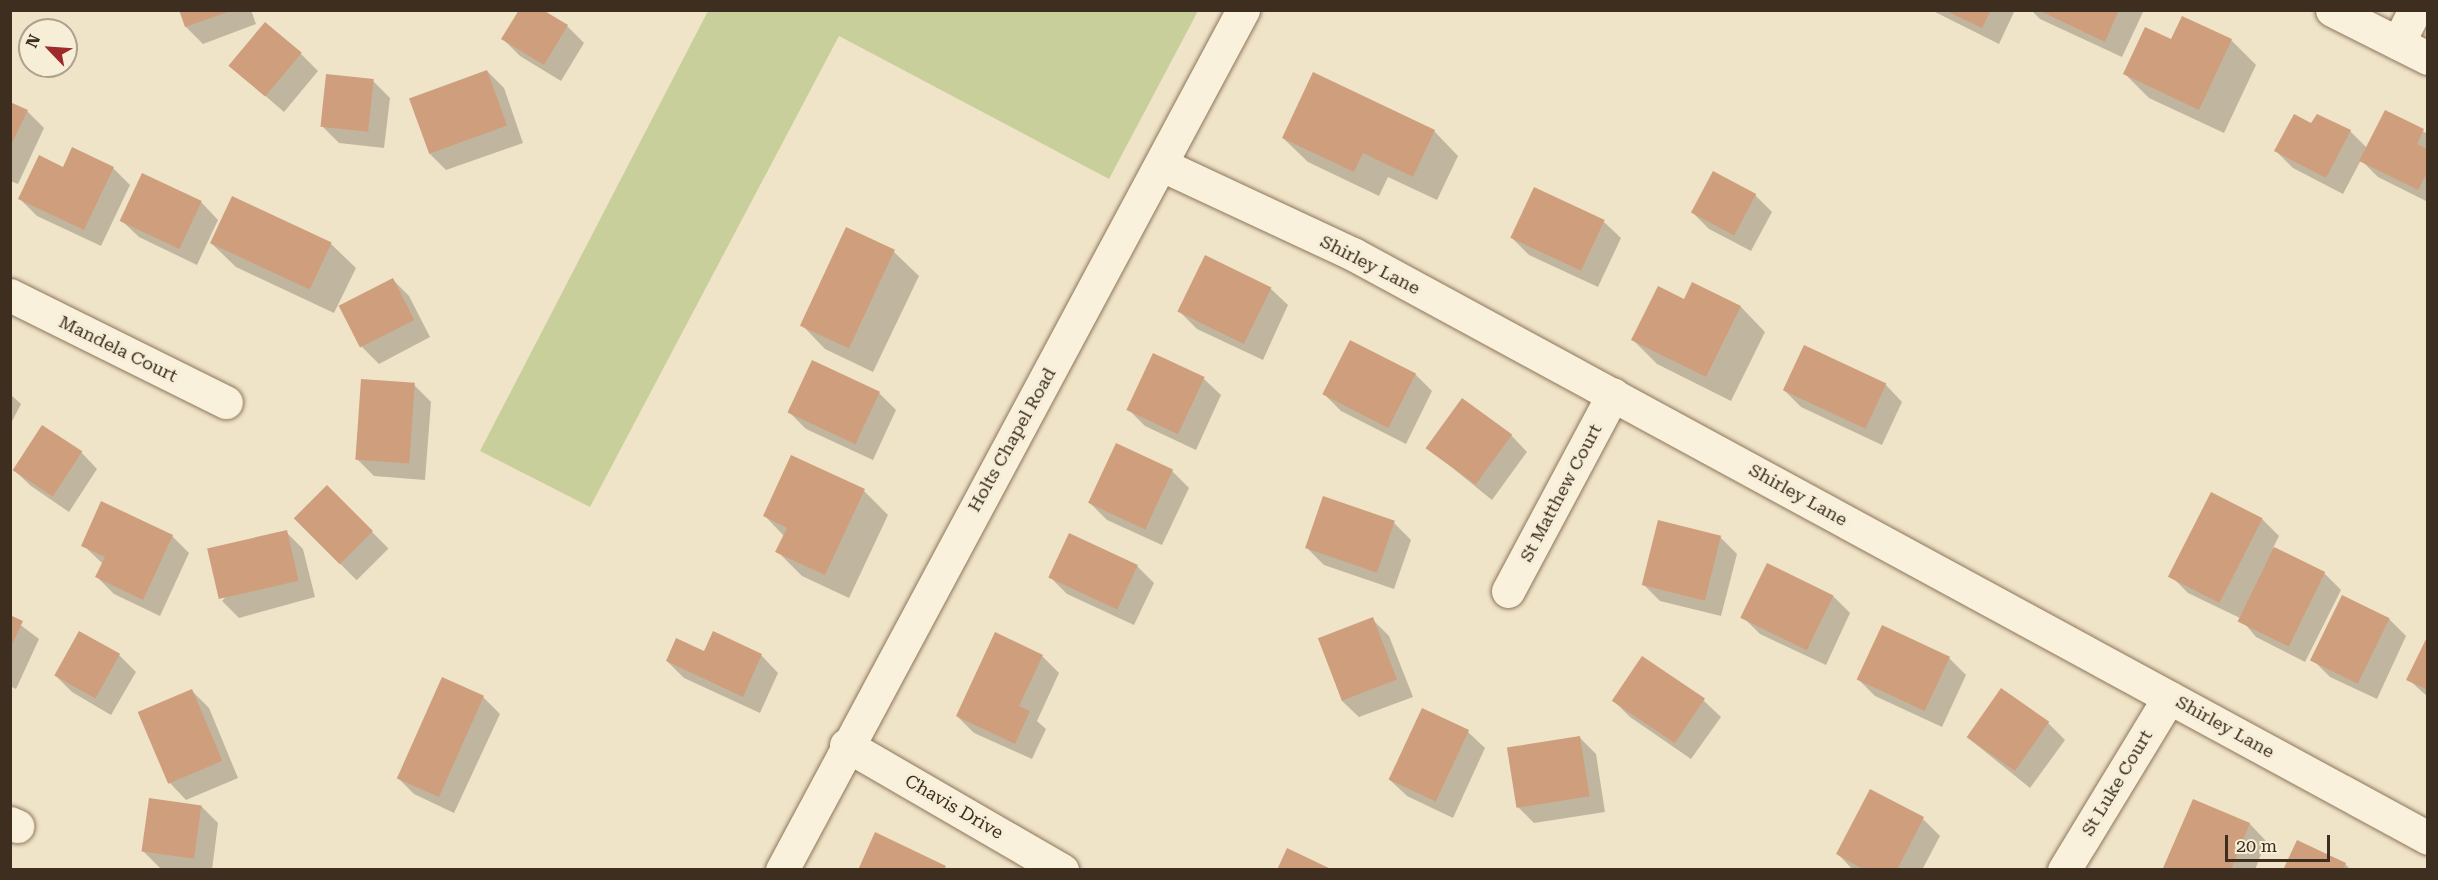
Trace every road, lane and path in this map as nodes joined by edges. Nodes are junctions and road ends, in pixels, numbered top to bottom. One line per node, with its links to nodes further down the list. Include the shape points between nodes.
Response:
1 (1243, 10): 6 (street, Holts Chapel Road)
2 (2332, 10): 4 (street)
3 (2415, 10): 4 (street)
4 (2398, 43): 5 (street)
5 (2427, 58)
6 (1162, 165): 8 (street, Shirley Lane, via 1353,254); 12 (street, Holts Chapel Road)
7 (10, 295): 9 (street, Mandela Court)
8 (1613, 394): 10 (street, St Matthew Court); 11 (street, Shirley Lane)
9 (226, 402)
10 (1508, 591)
11 (2169, 697): 13 (street, Shirley Lane); 16 (street, St Luke Court)
12 (846, 746): 14 (street, Holts Chapel Road); 15 (street, Chavis Drive)
13 (2427, 838)
14 (782, 870)
15 (1062, 870)
16 (2064, 870)

